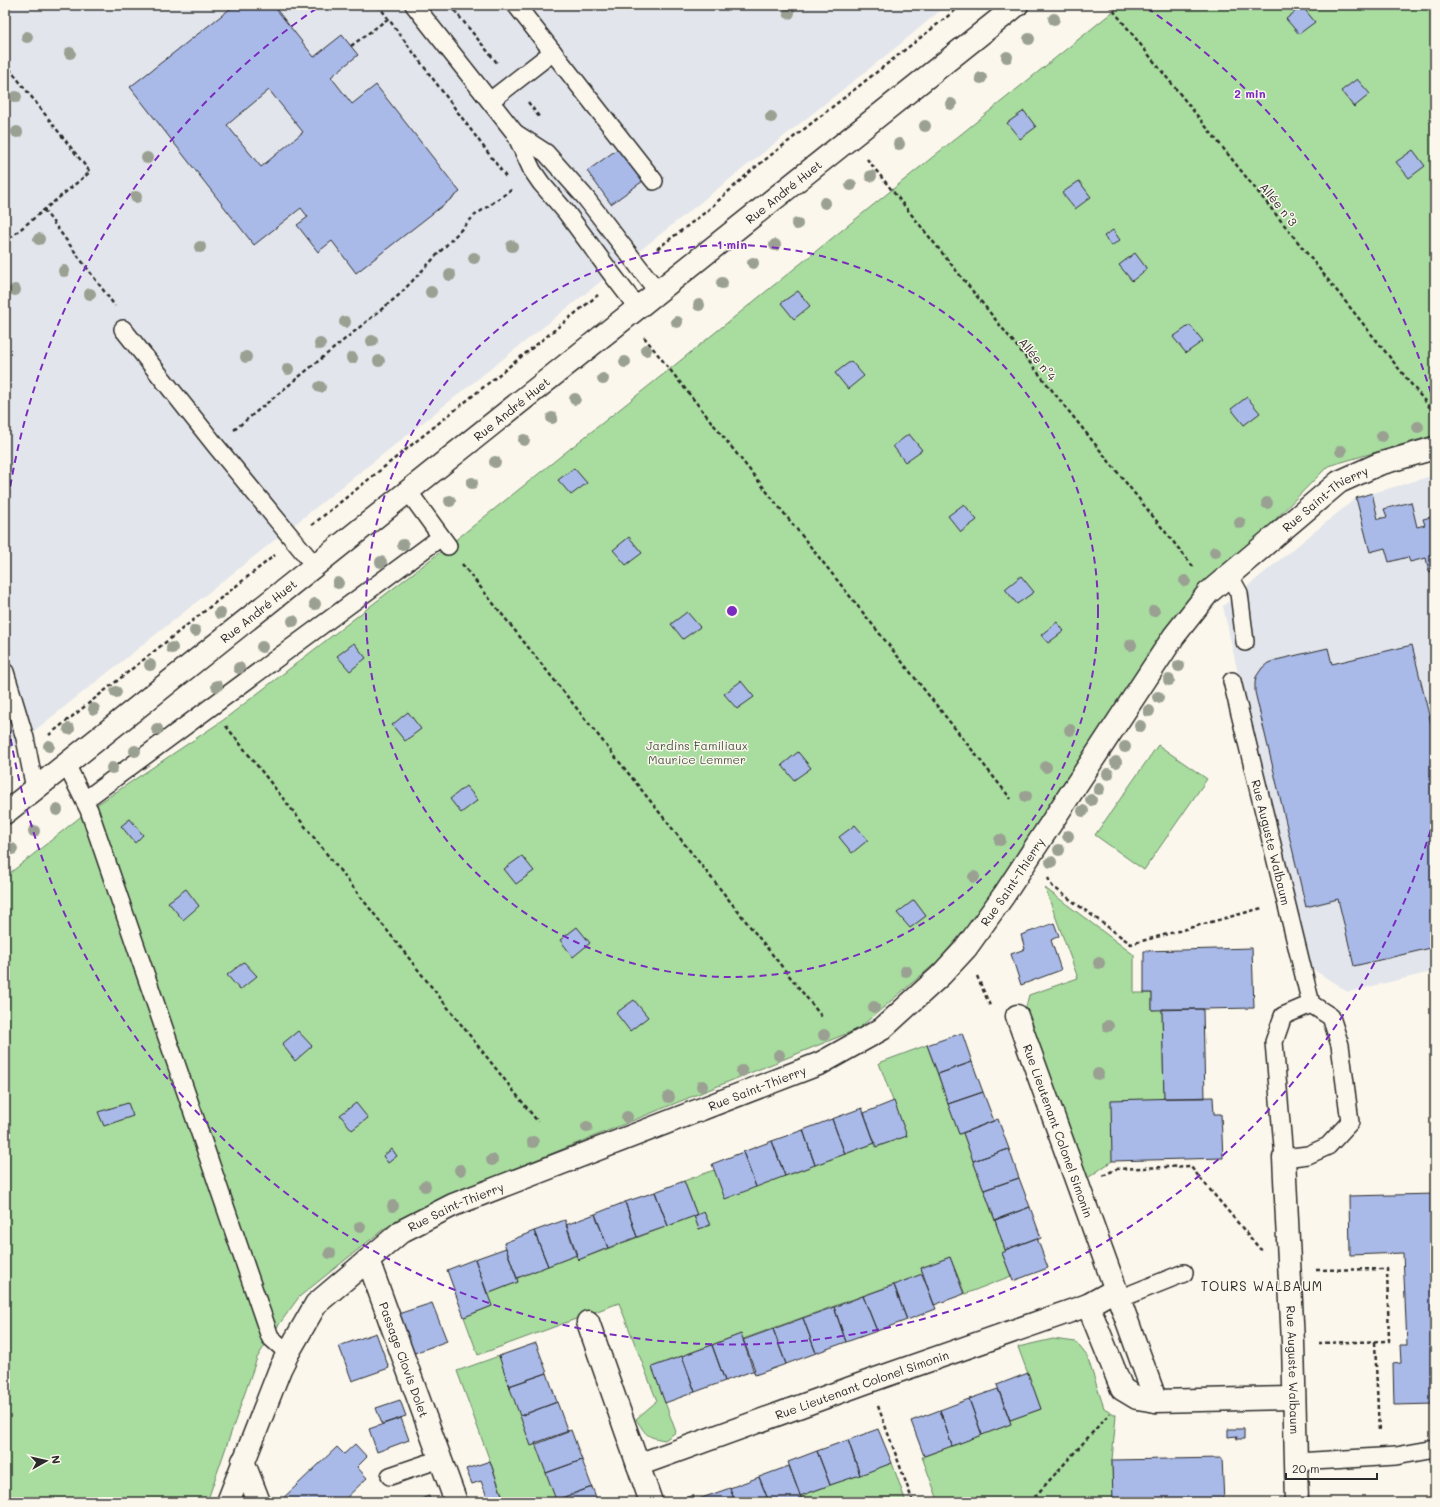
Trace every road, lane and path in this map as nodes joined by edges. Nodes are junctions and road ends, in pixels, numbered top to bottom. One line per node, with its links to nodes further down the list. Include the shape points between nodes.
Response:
1 (378, 5): 8 (path)
2 (414, 5): 13 (lane)
3 (450, 5): 12 (path)
4 (516, 5): 10 (lane)
5 (962, 5): 19 (path, via 752,170 707,211)
6 (1017, 5): 15 (street, Rue André Huet)
7 (1109, 5): 24 (path, Allée n°3)
8 (389, 18): 9 (path); 25 (path, via 514,188 474,216 399,295)
9 (351, 46)
10 (552, 52): 13 (lane); 16 (lane)
11 (5, 63): 17 (path, via 90,172)
12 (503, 70)
13 (490, 101): 14 (lane)
14 (515, 133): 19 (lane, via 546,153 585,197); 20 (lane, via 532,170)
15 (850, 138): 21 (street, Rue André Huet); 32 (path, Allée n°4, via 1193,567)
16 (654, 181)
17 (44, 210): 18 (path); 23 (path, via 118,309)
18 (5, 242)
19 (636, 265): 21 (lane)
20 (616, 280): 22 (lane); 28 (path)
21 (658, 292): 22 (street, Rue André Huet)
22 (633, 312): 27 (street, Rue André Huet); 40 (path)
23 (123, 328): 25 (lane)
24 (1435, 414)
25 (216, 446): 28 (lane)
26 (1435, 448): 31 (street, Rue Saint-Thierry, via 1379,464 1339,482)
27 (408, 491): 29 (lane); 30 (street, Rue André Huet)
28 (293, 540): 30 (lane); 37 (path)
29 (445, 542): 36 (lane); 48 (path)
30 (314, 566): 38 (street, Rue André Huet)
31 (1229, 575): 32 (street, Rue Saint-Thierry); 33 (lane, via 1239,593)
32 (1208, 593): 43 (street, Rue Saint-Thierry, via 1174,636)
33 (1245, 642)
34 (5, 672): 37 (lane)
35 (1232, 681): 44 (lane, Rue Auguste Walbaum)
36 (210, 707): 41 (lane); 49 (path)
37 (28, 752): 39 (lane)
38 (66, 764): 39 (street, Rue André Huet); 41 (lane)
39 (35, 789): 42 (street, Rue André Huet)
40 (1011, 799)
41 (85, 800): 60 (lane, via 270,1337)
42 (5, 813)
43 (1028, 858): 44 (path, via 1042,867 1052,886 1131,944); 45 (street, Rue Saint-Thierry)
44 (1286, 901): 46 (lane, Rue Auguste Walbaum)
45 (966, 948): 47 (path, via 997,1023); 52 (street, Rue Saint-Thierry, via 882,1029 822,1063 453,1205 402,1231)
46 (1311, 1004): 50 (lane, Rue Auguste Walbaum, via 1283,1016 1274,1042); 50 (lane, via 1330,1017 1340,1045 1350,1122 1328,1146 1308,1155)
47 (1017, 1016): 51 (street, Rue Lieutenant Colonel Simonin)
48 (822, 1017)
49 (538, 1122)
50 (1284, 1158): 53 (street, Rue Auguste Walbaum)
51 (1080, 1191): 53 (path, via 1116,1169 1190,1166 1260,1249); 55 (street, Rue Lieutenant Colonel Simonin)
52 (368, 1260): 60 (street, Rue Saint-Thierry, via 316,1304); 67 (street, Passage Clovis Dolet)
53 (1289, 1261): 58 (path, via 1387,1269 1389,1341); 59 (street, Rue Auguste Walbaum)
54 (1184, 1273): 55 (lane, Rue Lieutenant Colonel Simonin)
55 (1117, 1294): 56 (street, Rue Lieutenant Colonel Simonin); 64 (street, Rue Lieutenant Colonel Simonin)
56 (1088, 1305): 61 (street, Rue Lieutenant Colonel Simonin); 62 (street)
57 (588, 1322): 70 (street)
58 (1375, 1342): 59 (path); 66 (path)
59 (1293, 1343): 63 (street, Rue Auguste Walbaum)
60 (288, 1353): 68 (street, Rue Saint-Thierry)
61 (870, 1381): 70 (street, Rue Lieutenant Colonel Simonin); 76 (path)
62 (1122, 1389): 64 (street, via 1137,1398); 77 (path, via 1111,1412)
63 (1293, 1398): 64 (street); 69 (street, Rue Auguste Walbaum)
64 (1156, 1401)
65 (1435, 1449): 66 (lane)
66 (1388, 1456): 69 (lane)
67 (440, 1459): 71 (lane); 74 (street, Passage Clovis Dolet)
68 (243, 1462): 72 (street, Rue Saint-Thierry); 73 (street)
69 (1296, 1462): 78 (street, Rue Auguste Walbaum)
70 (638, 1465): 75 (street)
71 (390, 1476)
72 (228, 1502)
73 (259, 1502)
74 (456, 1502)
75 (651, 1502)
76 (913, 1502)
77 (1030, 1502)
78 (1297, 1502)

